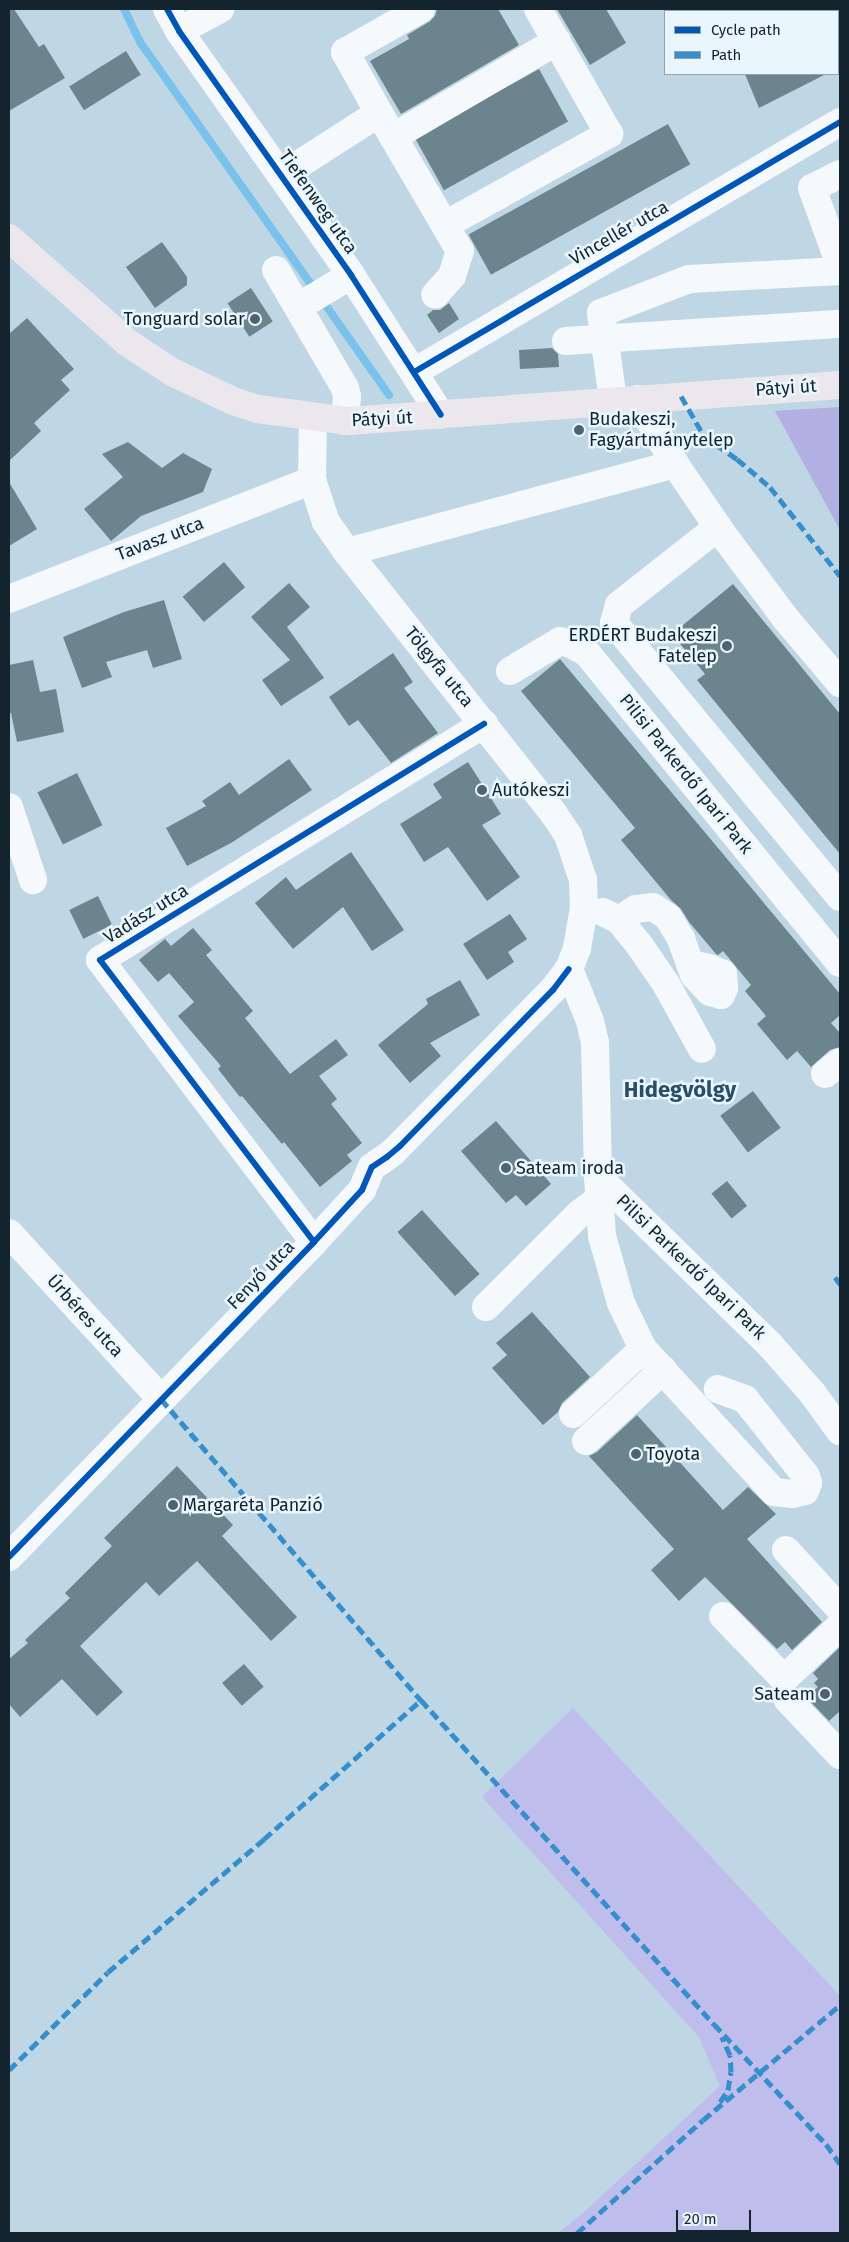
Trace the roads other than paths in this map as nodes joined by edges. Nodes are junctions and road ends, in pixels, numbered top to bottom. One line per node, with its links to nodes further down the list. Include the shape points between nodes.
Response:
1 (220, 9): 4 (street)
2 (421, 9): 6 (street, via 345,52)
3 (538, 9): 5 (street)
4 (173, 20): 10 (street, Tiefenweg utca)
5 (557, 41): 8 (street); 11 (street, via 609,134)
6 (380, 113): 8 (street); 10 (street, via 298,166)
7 (840, 122): 22 (street, Vincellér utca)
8 (393, 136): 11 (street)
9 (840, 174): 13 (street, via 812,188)
10 (284, 179): 16 (street, Tiefenweg utca)
11 (445, 226): 17 (street, via 460,251 452,276)
12 (9, 238): 26 (main road, Pátyi út, via 128,343 172,372 233,402)
13 (840, 265)
14 (276, 270): 18 (street)
15 (840, 271): 20 (street, via 688,279 601,313)
16 (351, 275): 18 (street); 22 (street, Tiefenweg utca)
17 (435, 295)
18 (298, 307): 27 (street, via 346,388)
19 (840, 324): 20 (street)
20 (606, 339): 21 (street); 24 (street)
21 (566, 341)
22 (414, 372): 25 (street, Tiefenweg utca)
23 (840, 384): 24 (main road, Pátyi út)
24 (625, 399): 25 (main road, Pátyi út); 28 (street)
25 (441, 415): 27 (main road, Pátyi út)
26 (313, 418): 27 (main road, Pátyi út); 29 (street, Tölgyfa utca)
27 (345, 421)
28 (675, 464): 30 (street); 31 (street)
29 (312, 480): 31 (street, Tölgyfa utca, via 326,522); 32 (street, Tavasz utca)
30 (718, 527): 34 (street, via 786,619); 38 (street, via 619,605 614,624)
31 (347, 552): 35 (street, Tölgyfa utca)
32 (9, 599)
33 (510, 671): 41 (street, Pilisi Parkerdő Ipari Park, via 560,641 587,653)
34 (840, 683)
35 (484, 724): 39 (street, Tölgyfa utca, via 562,826 581,870); 47 (street, Vadász utca, via 100,960)
36 (9, 807): 37 (street)
37 (33, 880)
38 (840, 897)
39 (584, 902): 40 (street); 43 (street, Tölgyfa utca, via 577,948)
40 (619, 920): 42 (street, via 636,909 653,907 668,917); 44 (street, via 666,984)
41 (840, 963)
42 (690, 964)
43 (569, 969): 45 (street, via 595,1042); 47 (street, Fenyő utca, via 554,990 400,1146 372,1166 362,1190)
44 (702, 1049)
45 (598, 1188): 48 (street, via 579,1214); 49 (street, via 602,1236 621,1303); 54 (street, Pilisi Parkerdő Ipari Park, via 770,1345)
46 (9, 1233): 52 (street, Úrbéres utca)
47 (314, 1242): 52 (street, Fenyő utca)
48 (486, 1307)
49 (643, 1348): 50 (street); 53 (street)
50 (663, 1370): 51 (street, via 774,1492 793,1494 805,1491 806,1476 745,1398); 55 (street)
51 (718, 1389)
52 (161, 1399): 57 (street, Fenyő utca)
53 (573, 1414)
54 (840, 1431)
55 (586, 1440)
56 (786, 1550): 58 (street)
57 (9, 1557)
58 (840, 1609)
59 (723, 1616): 60 (street, via 784,1679)
60 (840, 1626)
61 (788, 1700): 62 (street)
62 (840, 1755)

